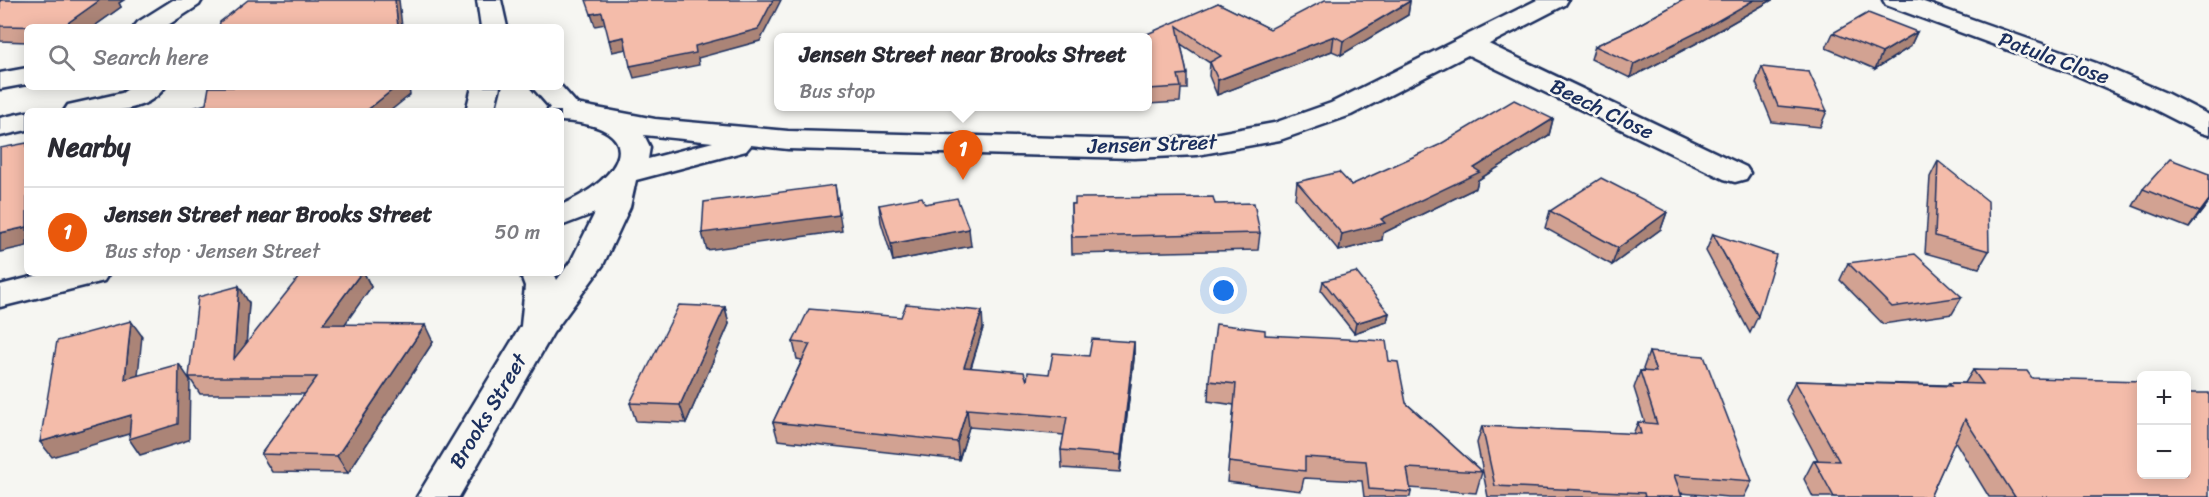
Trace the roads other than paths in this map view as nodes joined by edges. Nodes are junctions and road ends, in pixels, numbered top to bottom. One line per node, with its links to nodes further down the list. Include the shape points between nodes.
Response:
1 (1556, 0): 5 (street, Jensen Street)
2 (1895, 0): 17 (street, Patula Close, via 2097,73)
3 (180, 11): 4 (street)
4 (153, 24)
5 (1469, 45): 19 (street, Jensen Street, via 1341,109 1280,131 1227,142 1134,149); 20 (street, Beech Close)
6 (24, 77): 7 (street)
7 (0, 81)
8 (146, 90): 11 (street, via 131,99)
9 (485, 90): 12 (street)
10 (548, 90): 13 (street)
11 (91, 108)
12 (481, 108)
13 (562, 108)
14 (565, 112): 15 (street, Jensen Street)
15 (609, 120): 19 (street, Jensen Street); 21 (street, Brooks Street, via 627,131 634,147 634,156)
16 (24, 122): 18 (street)
17 (2209, 126)
18 (0, 127)
19 (788, 140): 21 (street, Jensen Street, via 739,144)
20 (1735, 173)
21 (623, 177): 22 (street, via 600,198); 26 (street, Brooks Street, via 614,207 586,265)
22 (564, 215)
23 (80, 276): 25 (street)
24 (538, 276): 26 (street, Brooks Street, via 542,286)
25 (0, 296)
26 (539, 326): 27 (street, Brooks Street)
27 (438, 497)

